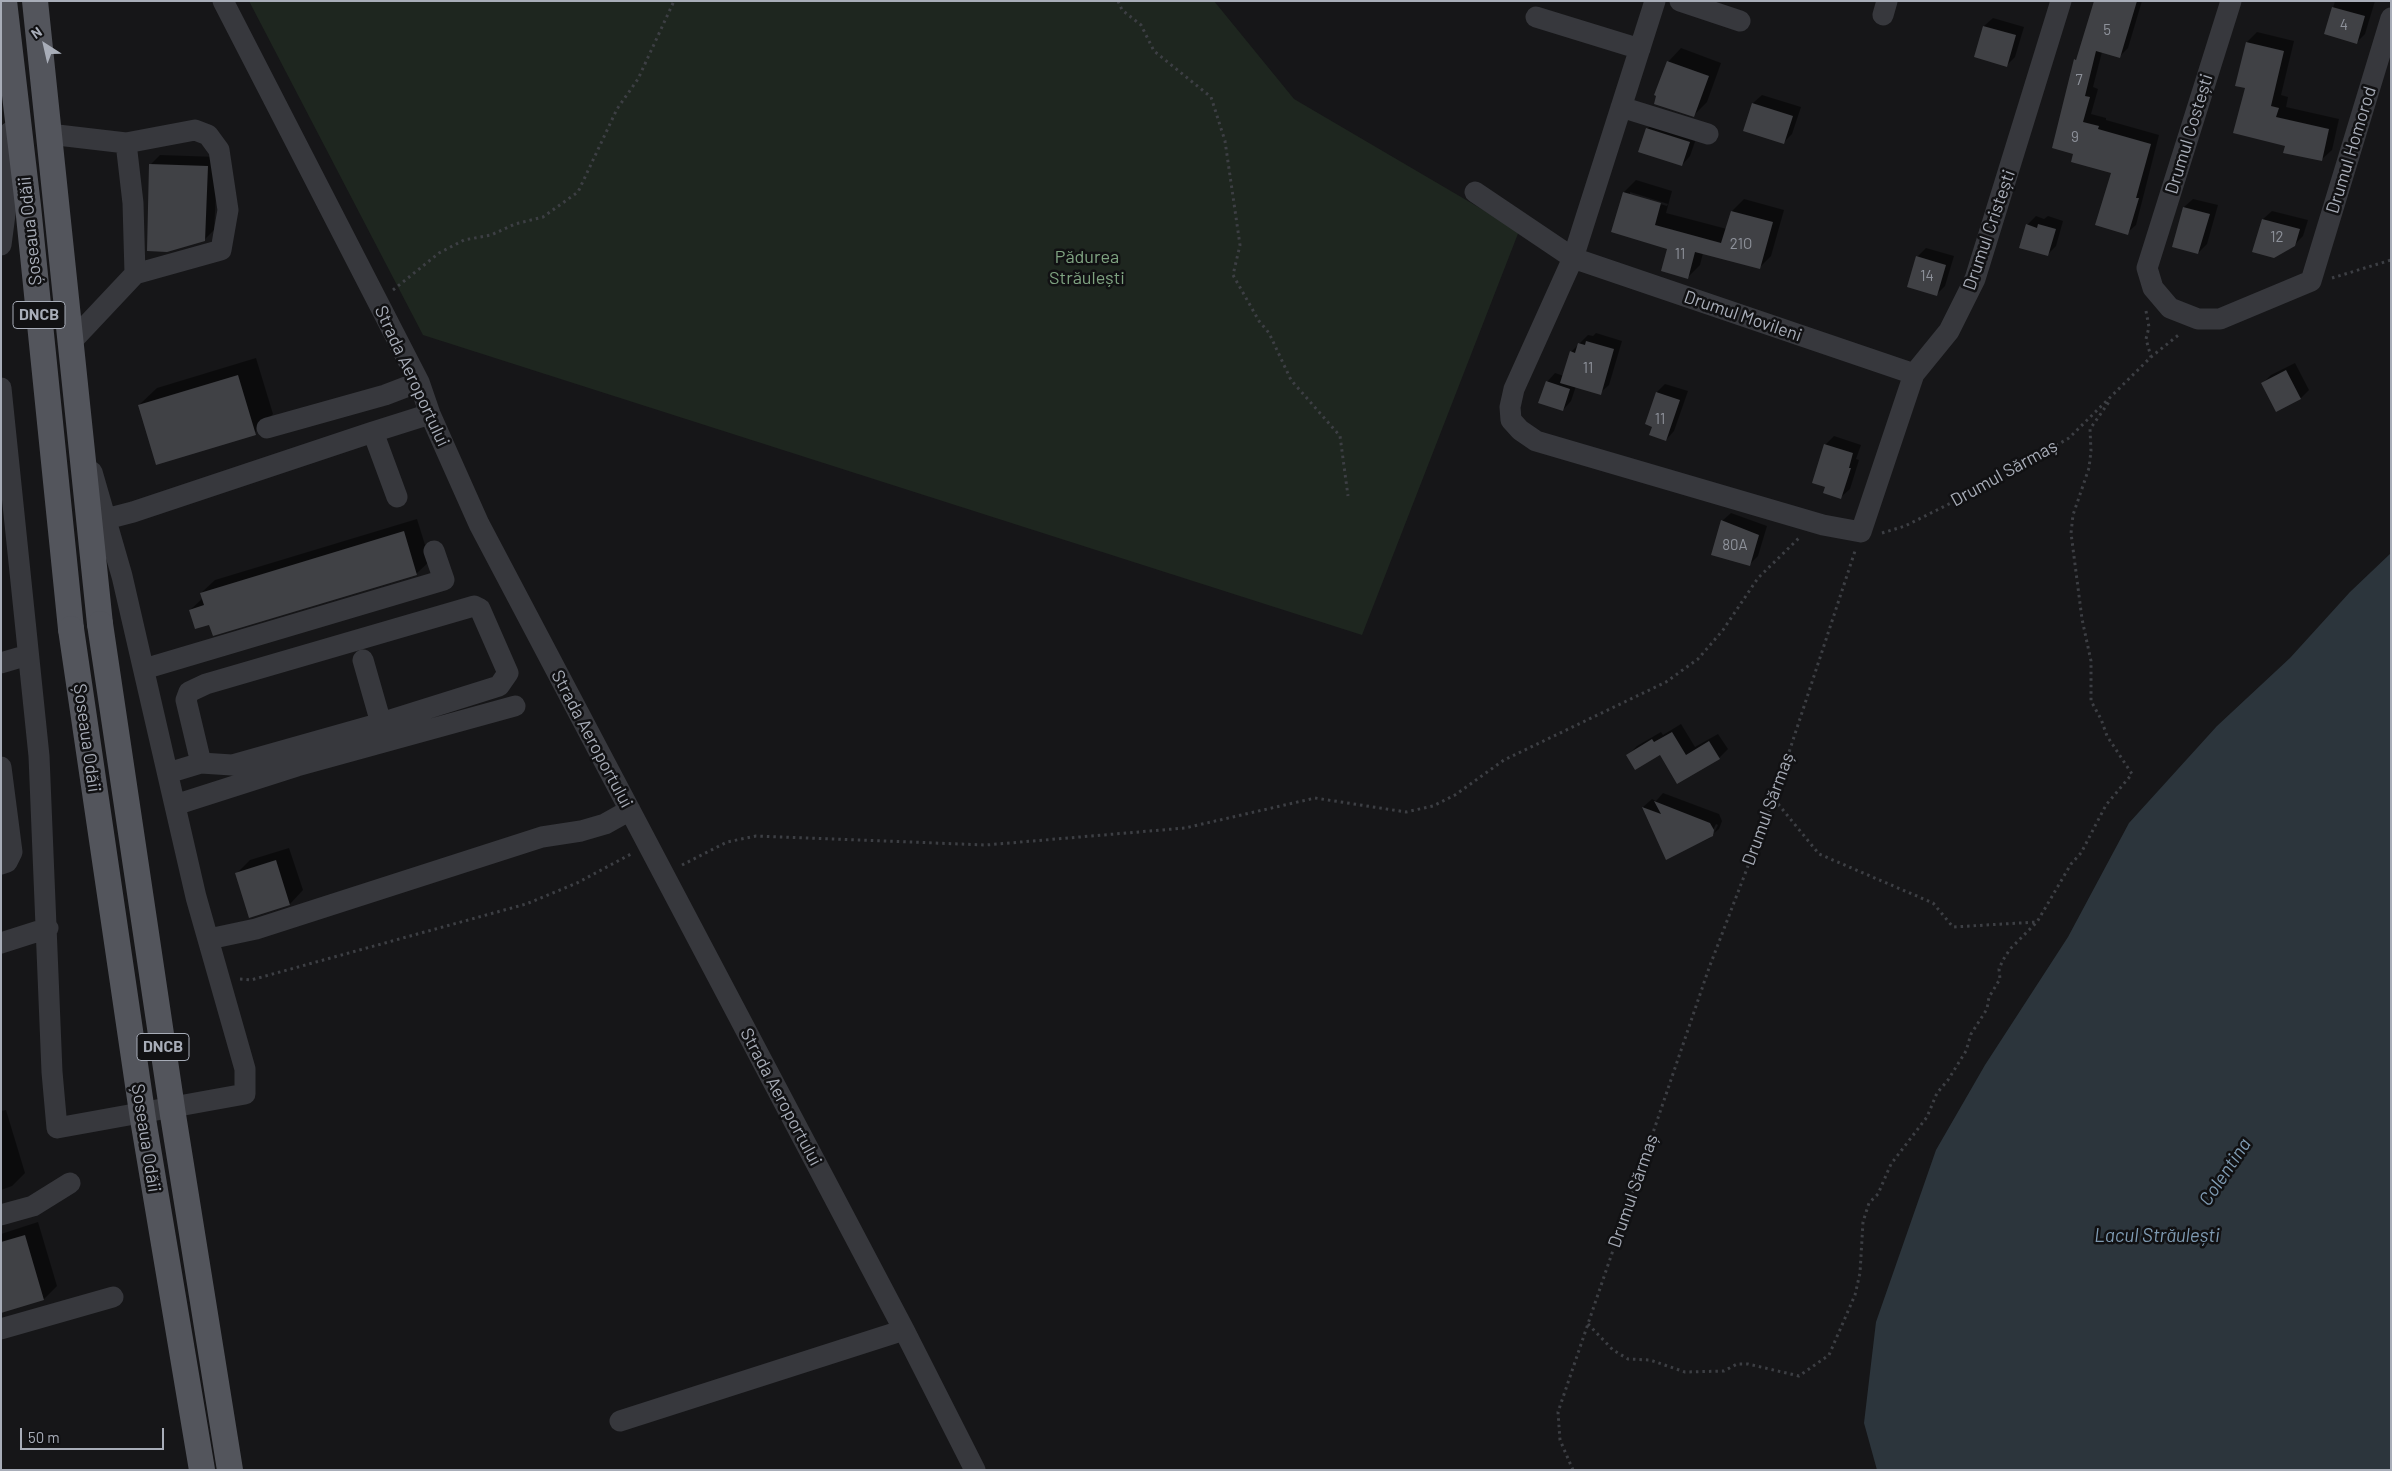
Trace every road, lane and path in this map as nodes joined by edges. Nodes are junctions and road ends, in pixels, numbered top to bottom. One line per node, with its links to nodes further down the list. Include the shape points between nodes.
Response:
1 (4, 1): 14 (main road, Șoseaua Odăii / DNCB)
2 (35, 1): 16 (main road, Șoseaua Odăii / DNCB)
3 (223, 1): 26 (street, Strada Aeroportului)
4 (674, 1): 26 (path, via 638,79 617,109 578,192 542,217 515,224 491,236 464,240 439,253)
5 (1118, 1): 38 (path, via 1122,10 1140,25 1154,51 1211,97 1225,141 1240,245 1233,275 1259,321 1270,333 1291,380 1340,436)
6 (1656, 1): 13 (street)
7 (1680, 1): 12 (street)
8 (2061, 1): 30 (street, Drumul Cristești, via 1976,279 1949,331)
9 (2231, 1): 25 (street, Drumul Costești, via 2147,268)
10 (1536, 17): 13 (street)
11 (2391, 18): 24 (street, Drumul Homorod)
12 (1740, 21)
13 (1640, 50): 15 (street)
14 (11, 72): 20 (street, via 10,153); 73 (main road, Șoseaua Odăii / DNCB, bridge, via 28,206 71,629 143,1120)
15 (1621, 107): 17 (street); 21 (street)
16 (50, 134): 18 (street); 28 (main road, Șoseaua Odăii / DNCB)
17 (1708, 134)
18 (126, 142): 23 (street, via 133,203); 23 (street, via 195,130 208,135 219,150 228,210 221,250)
19 (1475, 192): 21 (street, Drumul Movileni)
20 (1, 245)
21 (1573, 258): 30 (street, Drumul Movileni); 41 (street, via 1514,389 1511,420 1520,430 1536,440)
22 (2391, 260): 24 (path, via 2342,276)
23 (135, 274): 28 (street)
24 (2312, 281): 27 (street, via 2220,319)
25 (2153, 288): 27 (street, via 2170,308); 29 (path, via 2146,312 2149,327 2146,339)
26 (377, 301): 31 (street, Strada Aeroportului)
27 (2198, 319): 29 (path, Drumul Sărmaș)
28 (72, 342): 35 (main road, Șoseaua Odăii / DNCB)
29 (2151, 357): 33 (path, Drumul Sărmaș)
30 (1914, 374): 42 (street, Drumul Cristești)
31 (419, 382): 34 (street, Strada Aeroportului); 36 (street, via 385,395)
32 (1, 388): 44 (street)
33 (2114, 395): 42 (path, Drumul Sărmaș, via 2069,438 1994,482 1905,526 1882,533); 61 (path, via 2090,429 2092,451 2089,468 2073,515 2071,533 2091,661 2091,701 2107,736 2132,774 2106,805 2081,853 2071,864)
34 (430, 414): 37 (street); 55 (street, Strada Aeroportului, via 479,524)
35 (79, 428): 40 (street, Șoseaua Odăii); 74 (main road, Șoseaua Odăii / DNCB, bridge, via 100,624 174,1125)
36 (267, 428)
37 (373, 432): 39 (street); 40 (street)
38 (1348, 496)
39 (397, 497)
40 (106, 519): 47 (street, Șoseaua Odăii)
41 (1823, 525): 42 (street); 60 (path, via 1797,540 1758,578 1723,630 1698,659 1666,682 1504,760 1456,795 1433,806 1406,812 1315,798 1185,828 986,844 756,836 727,842)
42 (1861, 532): 53 (path, Drumul Sărmaș)
43 (434, 551): 47 (street, via 444,580)
44 (28, 655): 46 (street); 56 (street, via 39,756)
45 (363, 660): 49 (street)
46 (1, 663)
47 (144, 669): 52 (street, Șoseaua Odăii)
48 (515, 706): 54 (street, via 297,766)
49 (381, 723): 50 (street, via 232,765); 50 (street, via 499,686 508,673 480,609 474,606 206,684 189,692 186,700)
50 (202, 763): 52 (street)
51 (1, 767): 57 (street)
52 (168, 773): 54 (street, Șoseaua Odăii)
53 (1774, 798): 61 (path, via 1819,854 1933,903 1953,927); 69 (path, Drumul Sărmaș, via 1709,968)
54 (175, 805): 63 (street, Șoseaua Odăii)
55 (630, 810): 58 (street, Strada Aeroportului); 63 (street, via 605,824 542,837 256,929)
56 (42, 828): 57 (street); 62 (street)
57 (10, 834): 59 (street, via 12,852 7,862)
58 (648, 846): 60 (street, Strada Aeroportului); 65 (path, via 577,883 526,904 251,980)
59 (1, 864)
60 (664, 876): 71 (street, Strada Aeroportului)
61 (2037, 922): 69 (path, via 2003,960 1999,969 2000,979 1988,997 1987,1009 1971,1034 1966,1051 1937,1094 1927,1117 1891,1164 1878,1194 1869,1203 1863,1222 1860,1273 1854,1296 1829,1355 1799,1376 1748,1364 1737,1364 1724,1371 1685,1372 1650,1360 1628,1358 1613,1350)
62 (48, 928): 64 (street); 65 (street, Șoseaua Odăii, via 57,1128 245,1094 245,1069)
63 (209, 939): 65 (street, Șoseaua Odăii)
64 (1, 943)
65 (221, 978)
66 (70, 1183): 67 (street, via 33,1206)
67 (1, 1215)
68 (113, 1297): 70 (street)
69 (1588, 1324): 76 (path, Drumul Sărmaș, via 1558,1412 1560,1440)
70 (1, 1329)
71 (904, 1330): 72 (street); 75 (street, Strada Aeroportului)
72 (620, 1421)
73 (202, 1470)
74 (230, 1470)
75 (975, 1470)
76 (1573, 1470)

